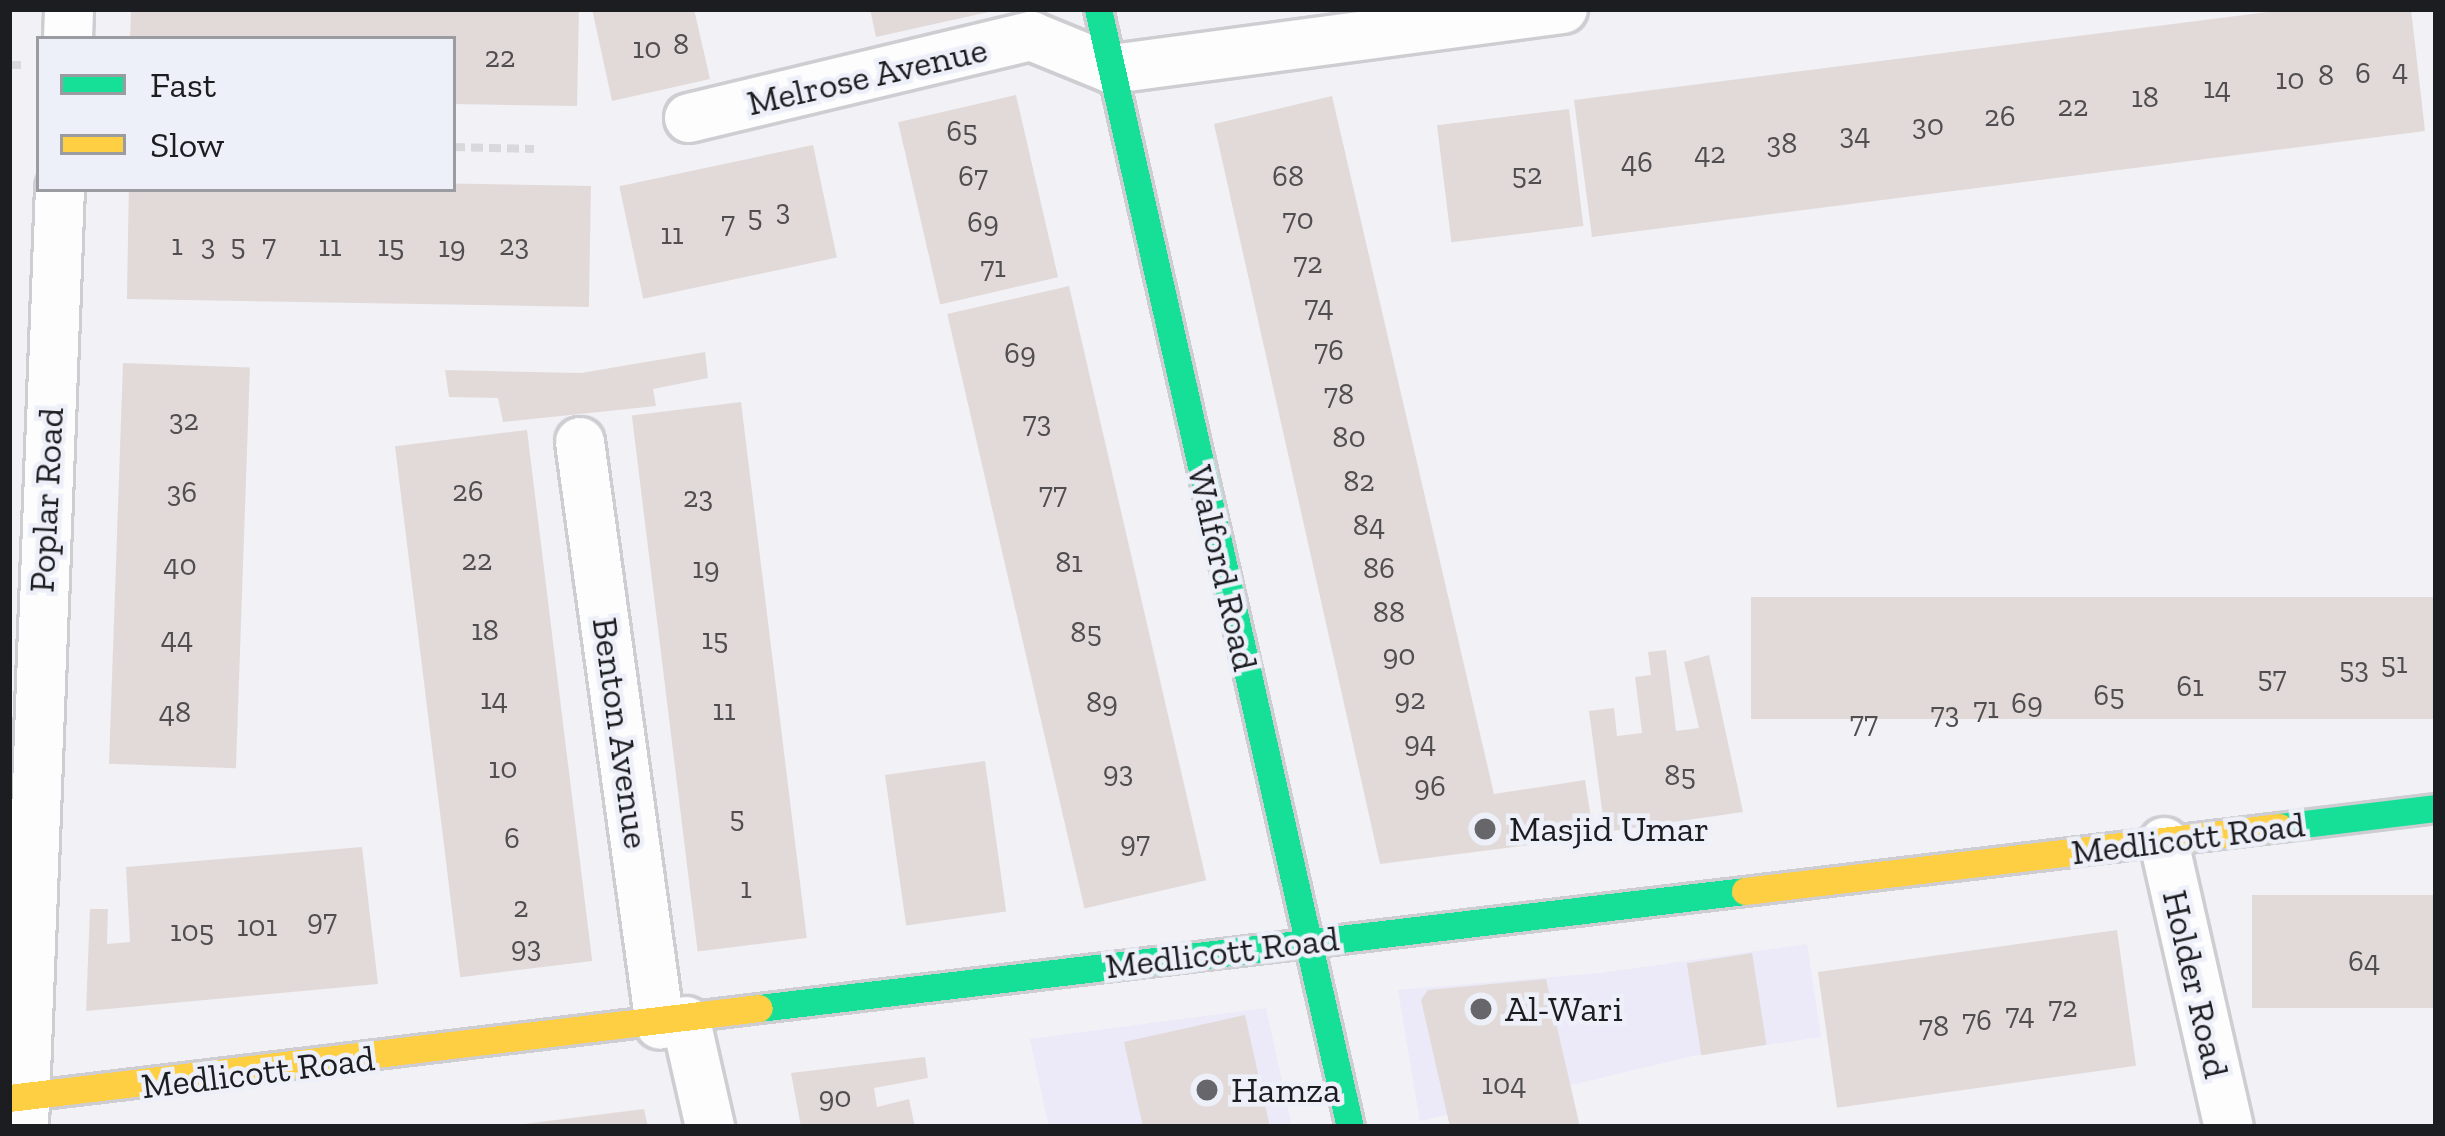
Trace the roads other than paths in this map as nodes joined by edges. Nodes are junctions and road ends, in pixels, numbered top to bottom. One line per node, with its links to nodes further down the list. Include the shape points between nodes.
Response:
1 (1098, 9): 3 (street, Walford Road)
2 (1563, 9): 3 (street)
3 (1112, 69): 4 (street, Melrose Avenue, via 1031,36); 9 (street, Walford Road)
4 (688, 118)
5 (60, 192): 11 (street, Poplar Road)
6 (580, 442): 10 (street, Benton Avenue)
7 (2436, 808): 8 (street, Medlicott Road)
8 (2164, 842): 9 (street, Medlicott Road); 14 (street, Holder Road)
9 (1306, 941): 10 (street, Medlicott Road); 13 (street, Walford Road)
10 (673, 1023): 11 (street, Medlicott Road); 12 (street, Benton Avenue)
11 (19, 1108)
12 (710, 1127)
13 (1350, 1127)
14 (2229, 1127)

